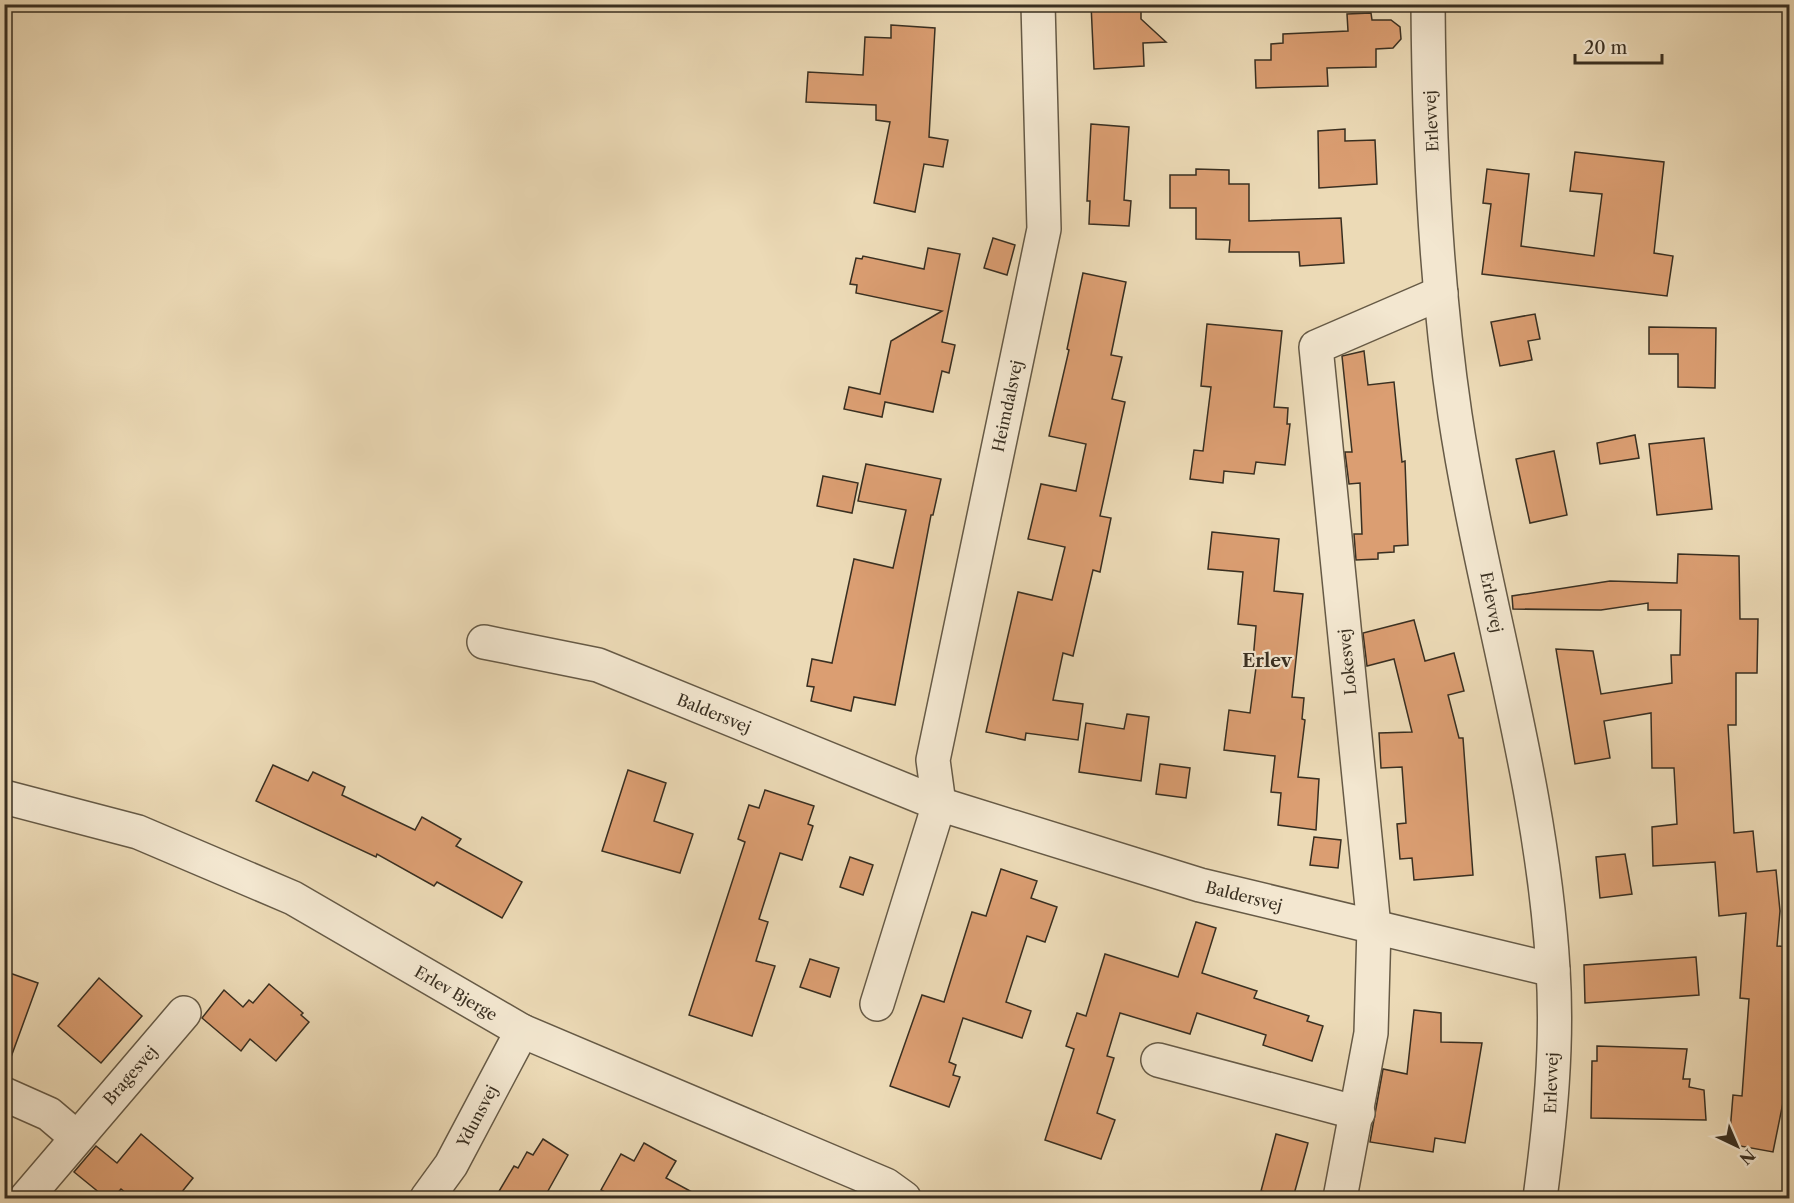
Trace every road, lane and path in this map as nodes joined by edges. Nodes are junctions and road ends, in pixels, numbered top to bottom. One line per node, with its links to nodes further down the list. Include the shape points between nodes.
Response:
1 (1038, 4): 6 (street, Heimdalsvej, via 1044,229 933,760)
2 (1428, 4): 3 (street, Erlevvej)
3 (1441, 293): 7 (street, Lokesvej, via 1316,347); 8 (street, Erlevvej, via 1455,416 1540,844)
4 (484, 642): 6 (street, Baldersvej, via 598,665)
5 (4, 796): 11 (street, Erlev Bjerge, via 138,832 293,898)
6 (939, 804): 7 (street, Baldersvej, via 1200,885); 9 (street)
7 (1374, 927): 8 (street, Baldersvej); 14 (street, Lokesvej, via 1371,1033)
8 (1553, 970): 20 (street, Erlevvej, via 1551,1109)
9 (877, 1004)
10 (184, 1012): 15 (street, Bragesvej)
11 (522, 1031): 17 (street, Ydunsvej, via 451,1165); 18 (street, Erlev Bjerge, via 886,1185)
12 (1158, 1060): 14 (street)
13 (4, 1094): 15 (street, via 49,1114)
14 (1358, 1113): 19 (street, Lokesvej)
15 (76, 1137): 16 (street, Bragesvej)
16 (26, 1198)
17 (428, 1198)
18 (904, 1198)
19 (1340, 1198)
20 (1540, 1198)

